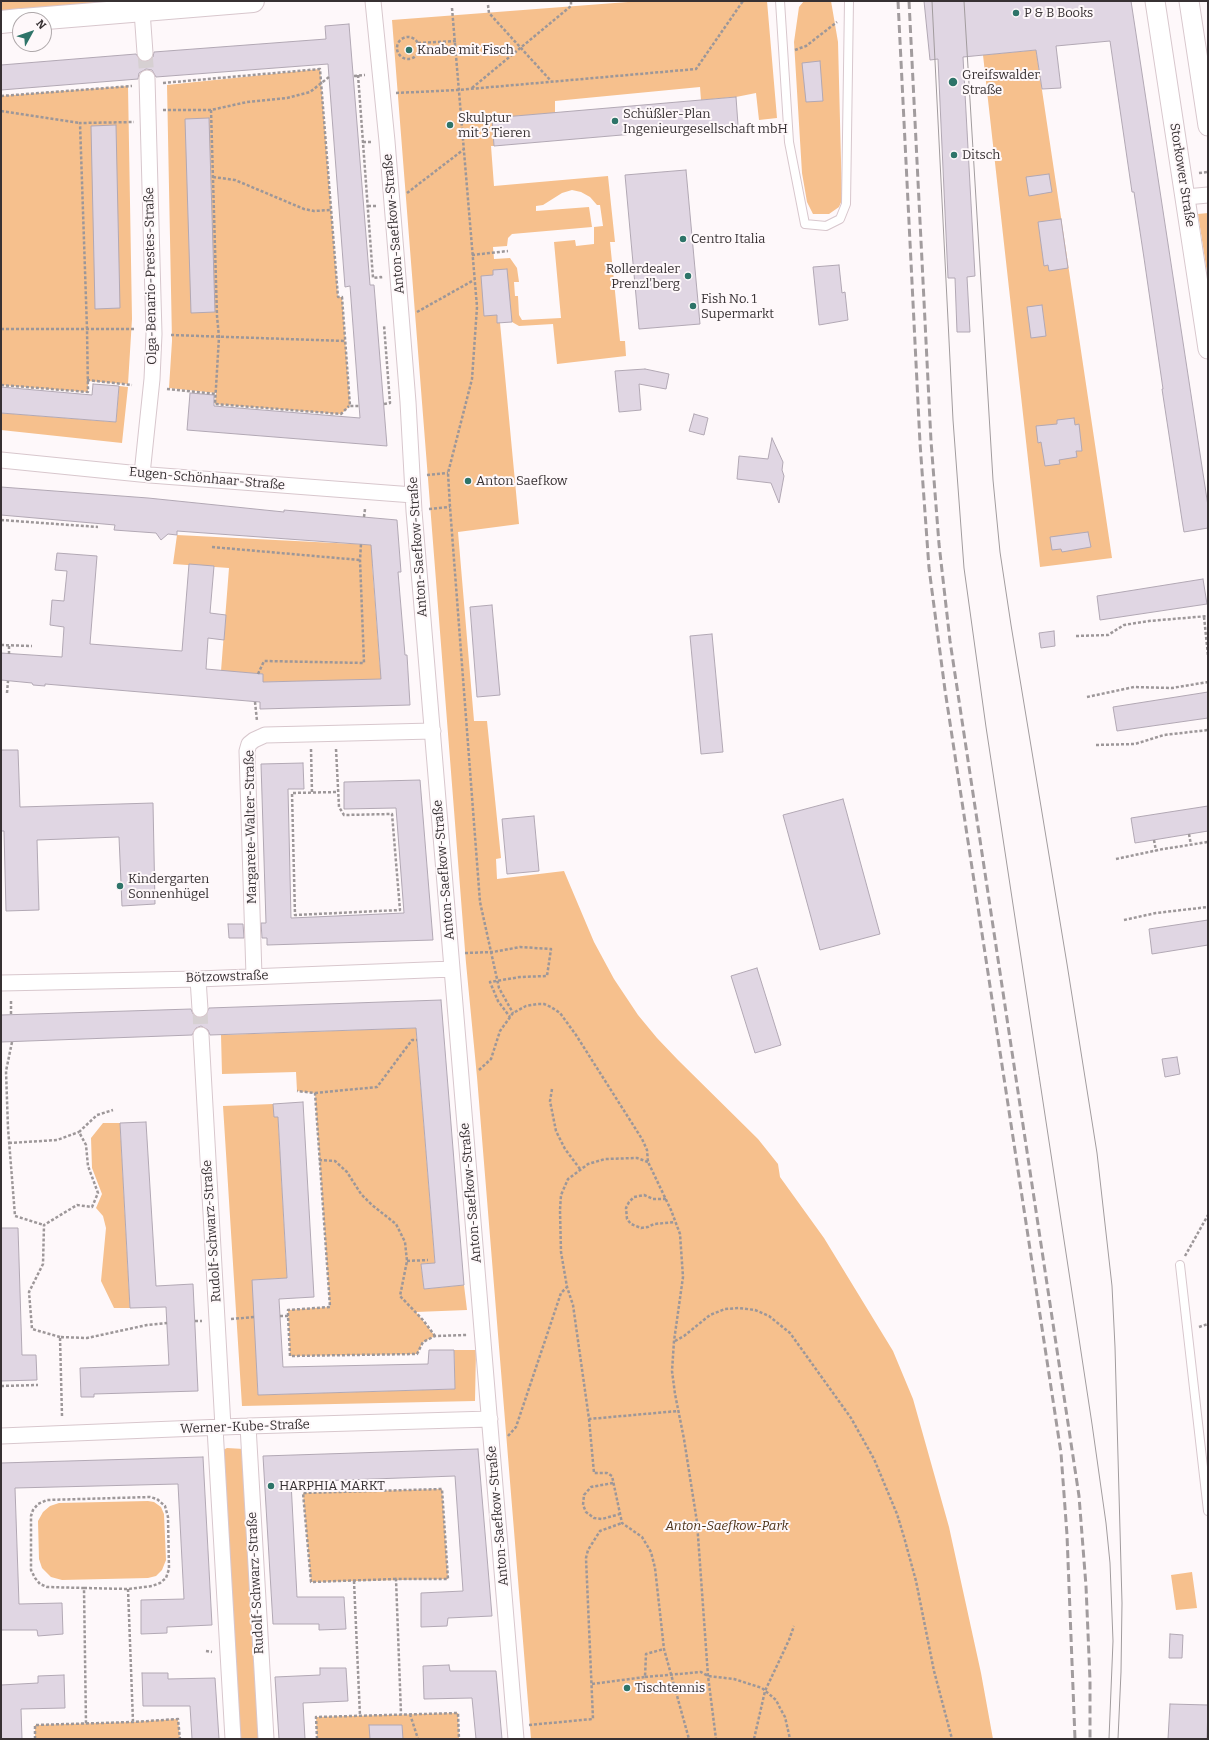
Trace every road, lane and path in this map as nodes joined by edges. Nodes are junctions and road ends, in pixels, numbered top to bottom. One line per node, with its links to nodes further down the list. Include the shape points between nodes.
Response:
1 (253, 1): 11 (main road)
2 (374, 1): 30 (street, Anton-Saefkow-Straße)
3 (571, 1): 19 (path, via 571,6)
4 (743, 1): 24 (path, via 696,69)
5 (780, 1): 6 (lane, via 788,142 805,224 826,226 840,219 846,204)
6 (849, 1)
7 (1155, 1): 42 (street, Storkower Straße)
8 (1189, 1): 37 (street)
9 (488, 5): 19 (path, via 489,13)
10 (452, 8): 16 (path)
11 (142, 11): 12 (main road); 20 (street)
12 (52, 18)
13 (12, 21): 14 (main road)
14 (1, 22)
15 (834, 24): 18 (path)
16 (456, 41): 17 (path); 29 (path)
17 (418, 43): 17 (path, via 420,50 413,59 405,59 399,55 399,41 405,37 413,38)
18 (806, 46)
19 (520, 48): 24 (path); 28 (path)
20 (145, 53)
21 (358, 75): 47 (path, via 373,278 381,277)
22 (147, 78): 67 (street, Olga-Benario-Prestes-Straße, via 154,334)
23 (329, 78): 26 (path)
24 (551, 81): 28 (path)
25 (162, 83): 26 (path, via 320,69)
26 (322, 83): 33 (path, via 310,92 287,98 247,102); 43 (path)
27 (133, 86): 31 (path)
28 (471, 88): 29 (path)
29 (458, 90): 30 (path); 38 (path)
30 (382, 94): 41 (street, Anton-Saefkow-Straße)
31 (1, 96)
32 (162, 110): 33 (path)
33 (211, 110): 39 (path)
34 (1, 111): 36 (path)
35 (134, 122): 36 (path)
36 (80, 123): 51 (path)
37 (1208, 126)
38 (464, 149): 41 (path, via 404,195); 45 (path)
39 (213, 177): 43 (path, via 235,180 304,209); 54 (path)
40 (1208, 195): 42 (street)
41 (392, 197): 48 (street, Anton-Saefkow-Straße)
42 (1186, 197): 56 (street, Storkower Straße)
43 (331, 210): 55 (path, via 338,297 342,297)
44 (508, 252): 45 (path)
45 (472, 255): 46 (path)
46 (474, 280): 48 (path, via 423,309 411,314); 66 (path, via 476,307 472,379)
47 (381, 285)
48 (401, 314): 69 (street, Anton-Saefkow-Straße)
49 (384, 324): 62 (path, via 390,403)
50 (1, 329): 51 (path)
51 (87, 329): 52 (path); 57 (path)
52 (136, 329)
53 (171, 335): 54 (path)
54 (219, 337): 55 (path); 61 (path)
55 (345, 341): 63 (path)
56 (1208, 349)
57 (88, 380): 58 (path, via 88,392); 59 (path)
58 (1, 384)
59 (132, 386)
60 (161, 388): 61 (path)
61 (216, 394): 63 (path, via 216,404 341,414)
62 (384, 404)
63 (350, 406): 64 (path)
64 (360, 406)
65 (1, 460): 67 (street, Eugen-Schönhaar-Straße)
66 (448, 473): 68 (path); 70 (path)
67 (142, 474): 69 (street, Eugen-Schönhaar-Straße)
68 (423, 475)
69 (413, 495): 95 (street, Anton-Saefkow-Straße)
70 (450, 507): 72 (path); 109 (path, via 480,895)
71 (365, 509): 73 (path)
72 (426, 509)
73 (364, 517)
74 (1, 520): 75 (path)
75 (98, 527)
76 (362, 544): 78 (path)
77 (212, 547): 78 (path)
78 (360, 560): 87 (path, via 364,663 264,661)
79 (1208, 616): 80 (path)
80 (1204, 617): 81 (path, via 1149,621 1124,625 1108,635); 86 (path)
81 (1076, 636)
82 (1, 645): 83 (path)
83 (9, 646): 84 (path); 85 (path)
84 (32, 646)
85 (9, 654)
86 (1208, 655)
87 (258, 674)
88 (8, 681): 90 (path)
89 (1208, 682): 91 (path, via 1172,688 1134,687)
90 (7, 693)
91 (1086, 697)
92 (255, 702): 93 (path)
93 (257, 723)
94 (1208, 730): 96 (path, via 1164,735 1135,744)
95 (433, 731): 111 (street, Anton-Saefkow-Straße); 112 (street, Margarete-Walter-Straße, via 265,735 250,744 247,751)
96 (1096, 744)
97 (311, 748): 99 (path)
98 (336, 748): 100 (path)
99 (312, 792): 100 (path); 100 (path, via 292,793 295,914 400,910 392,814 344,815 339,808)
100 (338, 792)
101 (1189, 834): 104 (path)
102 (1154, 840): 105 (path)
103 (1208, 842): 104 (path)
104 (1191, 845): 105 (path)
105 (1156, 851): 106 (path)
106 (1116, 859)
107 (1208, 907): 108 (path, via 1156,913)
108 (1124, 920)
109 (491, 952): 110 (path); 114 (path); 114 (path, via 520,946 551,949 547,976)
110 (465, 953)
111 (452, 970): 112 (street, Bötzowstraße); 157 (street, Anton-Saefkow-Straße)
112 (254, 976): 113 (street, Bötzowstraße)
113 (198, 979): 115 (street, Bötzowstraße); 117 (street)
114 (497, 980): 118 (path); 120 (path, via 490,982 498,1001)
115 (1, 983)
116 (11, 1001): 119 (path)
117 (200, 1008)
118 (513, 1013): 120 (path); 132 (path, via 537,1004 544,1004 560,1013 642,1139 647,1150)
119 (11, 1015)
120 (510, 1017): 124 (path, via 503,1025 490,1059)
121 (201, 1035): 160 (street, Rudolf-Schwarz-Straße)
122 (417, 1040): 127 (path, via 412,1040 377,1087)
123 (12, 1042): 130 (path, via 6,1071)
124 (479, 1070)
125 (552, 1089): 133 (path, via 550,1101 556,1131 565,1149)
126 (298, 1090): 127 (path)
127 (314, 1093): 131 (path)
128 (113, 1110): 129 (path, via 97,1115)
129 (79, 1132): 130 (path, via 57,1140); 137 (path, via 86,1145 88,1166 98,1193 92,1207 77,1205)
130 (9, 1143): 137 (path, via 14,1216)
131 (320, 1160): 139 (path, via 335,1161 347,1172 366,1200 396,1224 405,1242); 143 (path, via 330,1307 288,1310)
132 (648, 1162): 133 (path, via 637,1158 604,1159); 134 (path)
133 (580, 1169): 141 (path, via 568,1179 561,1196 561,1252)
134 (666, 1199): 136 (path); 136 (path, via 653,1199 644,1195 634,1197 626,1208 627,1219 631,1224 641,1228)
135 (1208, 1215): 140 (path)
136 (676, 1222): 152 (path, via 680,1234 683,1277)
137 (44, 1225): 151 (path, via 43,1264 29,1292 32,1329)
138 (428, 1260): 139 (path)
139 (408, 1261): 150 (path, via 400,1296)
140 (1180, 1265): 164 (lane)
141 (567, 1287): 158 (path, via 573,1305); 162 (path, via 561,1293 516,1427)
142 (280, 1316): 143 (path)
143 (288, 1316): 150 (path, via 290,1356 417,1354 423,1342)
144 (254, 1317): 145 (path)
145 (230, 1319)
146 (194, 1321): 147 (path)
147 (202, 1321)
148 (167, 1323): 151 (path, via 88,1338)
149 (474, 1335): 150 (path)
150 (435, 1336)
151 (60, 1337): 156 (path)
152 (674, 1341): 155 (path, via 672,1371); 196 (path, via 710,1315 739,1308 755,1310 781,1324 812,1362 863,1438 897,1514 909,1553 934,1672)
153 (38, 1384): 154 (path)
154 (1, 1386)
155 (678, 1411): 158 (path); 174 (path, via 697,1522)
156 (62, 1416)
157 (490, 1419): 159 (street, Werner-Kube-Straße); 191 (street, Anton-Saefkow-Straße)
158 (588, 1419): 163 (path, via 594,1473 607,1473 612,1476)
159 (248, 1426): 160 (street, Werner-Kube-Straße); 187 (street, Rudolf-Schwarz-Straße)
160 (219, 1428): 161 (street, Werner-Kube-Straße); 186 (street, Rudolf-Schwarz-Straße)
161 (1, 1436)
162 (508, 1436)
163 (613, 1483): 165 (path); 165 (path, via 591,1487 583,1497 583,1505 586,1512 594,1518 602,1519)
164 (1208, 1511)
165 (620, 1514): 166 (path)
166 (622, 1523): 172 (path, via 642,1537 651,1552); 176 (path, via 600,1531 586,1558)
167 (396, 1579): 168 (path); 168 (path, via 448,1579 442,1489 303,1493 311,1582); 178 (path)
168 (354, 1580): 180 (path)
169 (84, 1588): 170 (path); 170 (path, via 47,1587 34,1578 31,1570 31,1516 38,1504 47,1500 157,1498 165,1506 168,1517 169,1569 166,1578 160,1583); 182 (path)
170 (128, 1589): 181 (path)
171 (794, 1626): 177 (path)
172 (664, 1649): 173 (path); 175 (path, via 646,1654)
173 (670, 1674): 174 (path, via 701,1672); 175 (path); 192 (path)
174 (708, 1676): 177 (path, via 734,1679); 193 (path)
175 (645, 1677): 176 (path)
176 (592, 1684): 183 (path, via 593,1719)
177 (765, 1691): 194 (path); 195 (path, via 776,1700 785,1717)
178 (401, 1714): 179 (path); 180 (path)
179 (410, 1714): 189 (path); 190 (path, via 458,1713)
180 (360, 1716): 188 (path, via 316,1717)
181 (133, 1722): 182 (path); 185 (path, via 178,1719)
182 (86, 1724): 184 (path, via 35,1725)
183 (526, 1725)
184 (35, 1739)
185 (180, 1739)
186 (232, 1739)
187 (266, 1739)
188 (317, 1739)
189 (418, 1739)
190 (459, 1739)
191 (516, 1739)
192 (689, 1739)
193 (716, 1739)
194 (754, 1739)
195 (790, 1739)
196 (952, 1739)

